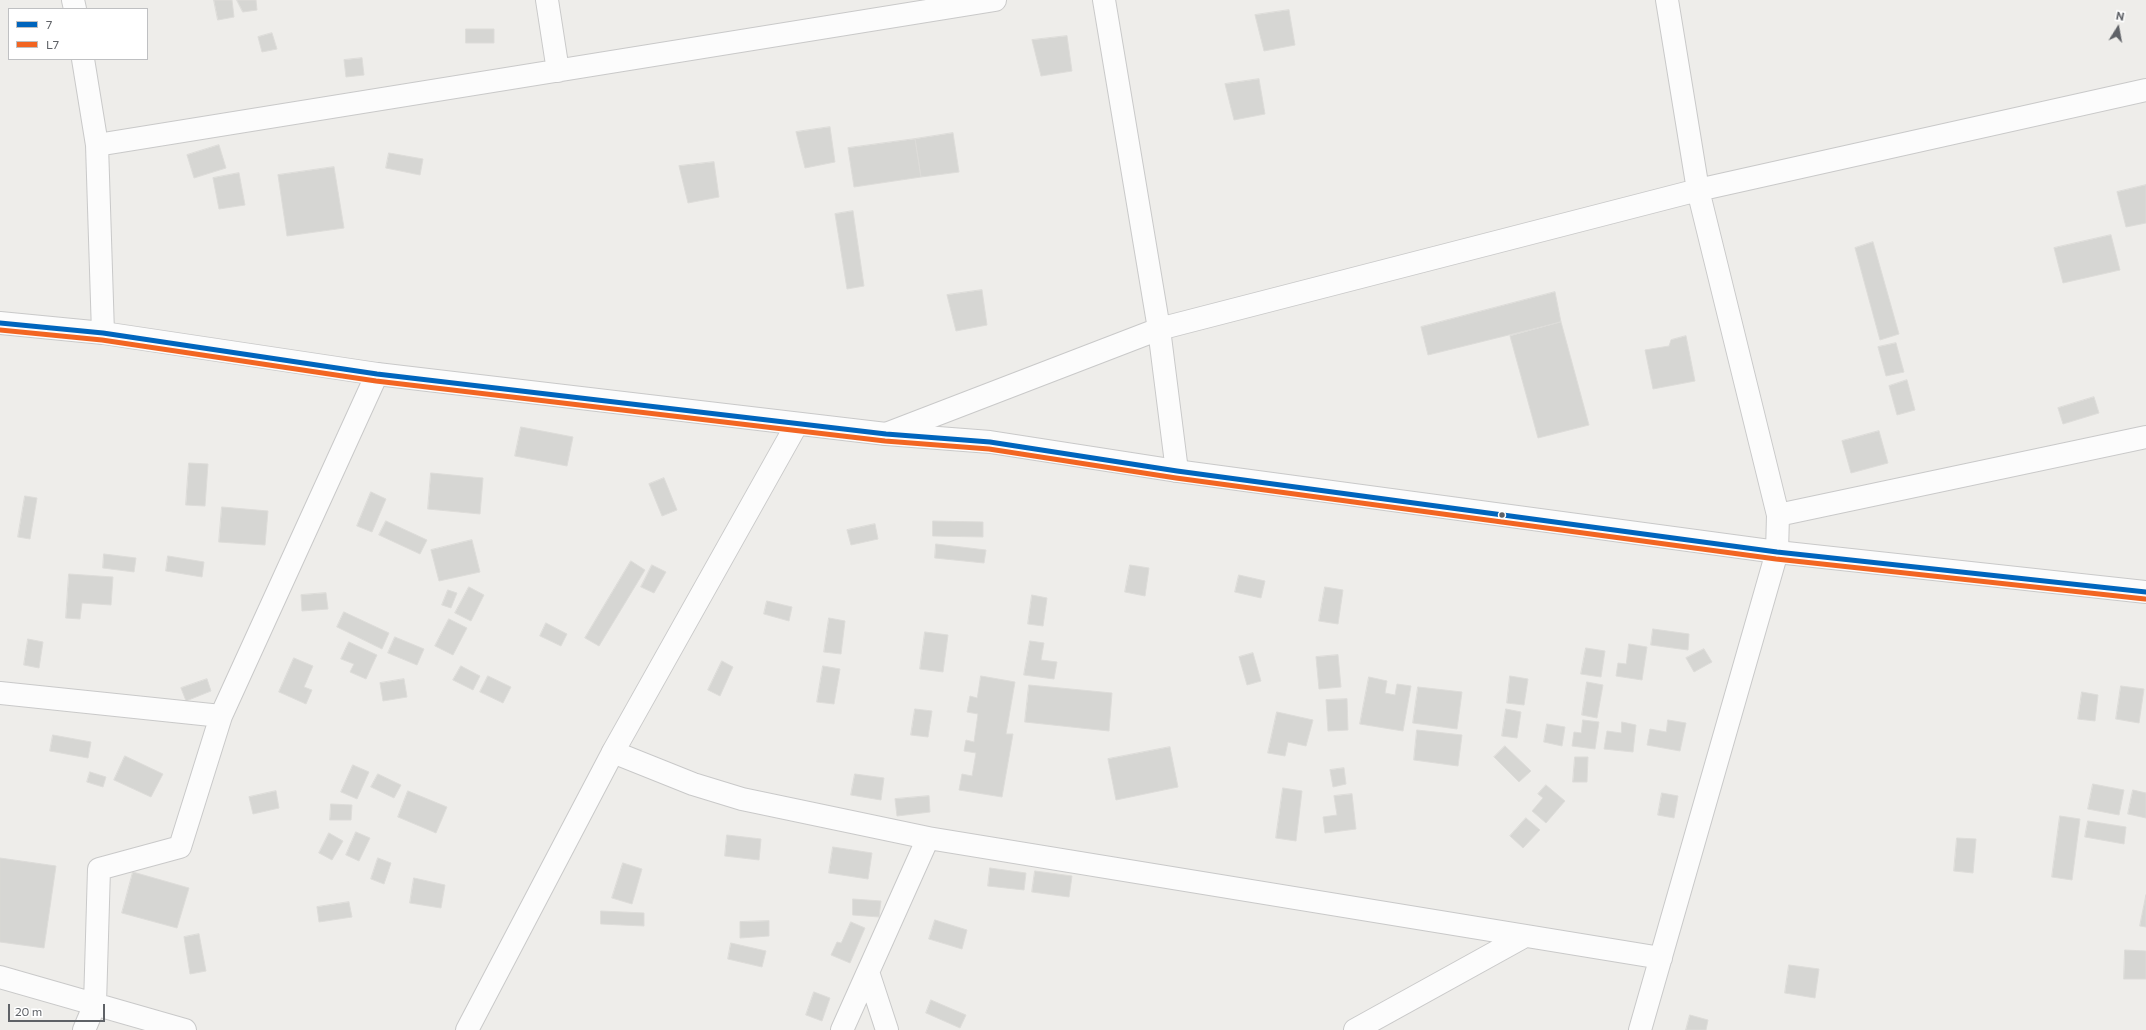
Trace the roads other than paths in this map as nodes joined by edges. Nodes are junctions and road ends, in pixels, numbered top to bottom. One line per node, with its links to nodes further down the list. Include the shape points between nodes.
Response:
1 (547, 0): 6 (street)
2 (995, 0): 6 (street)
3 (1104, 0): 11 (street)
4 (1667, 0): 9 (street)
5 (83, 60): 8 (street)
6 (558, 71): 8 (street)
7 (2146, 90): 9 (street)
8 (96, 145): 12 (street)
9 (1698, 190): 11 (street); 18 (street)
10 (0, 323): 12 (street)
11 (1159, 329): 15 (street); 17 (street)
12 (102, 333): 13 (street)
13 (377, 374): 14 (street); 22 (street)
14 (797, 424): 15 (street); 23 (street)
15 (886, 434): 17 (street, via 990,442)
16 (2146, 437): 18 (street)
17 (1177, 471): 19 (street)
18 (1778, 515): 19 (street)
19 (1777, 552): 20 (street); 26 (street)
20 (2146, 592)
21 (0, 693): 22 (street)
22 (221, 716): 29 (street, via 180,847 99,869)
23 (613, 752): 24 (street, via 693,784 742,799); 32 (street)
24 (928, 838): 25 (street); 27 (street)
25 (1525, 936): 26 (street); 35 (street)
26 (1661, 958): 36 (street)
27 (868, 972): 33 (street); 34 (street)
28 (0, 977): 29 (street)
29 (95, 1004): 30 (street); 31 (street)
30 (84, 1030)
31 (185, 1030)
32 (467, 1030)
33 (842, 1030)
34 (887, 1030)
35 (1355, 1030)
36 (1640, 1030)

